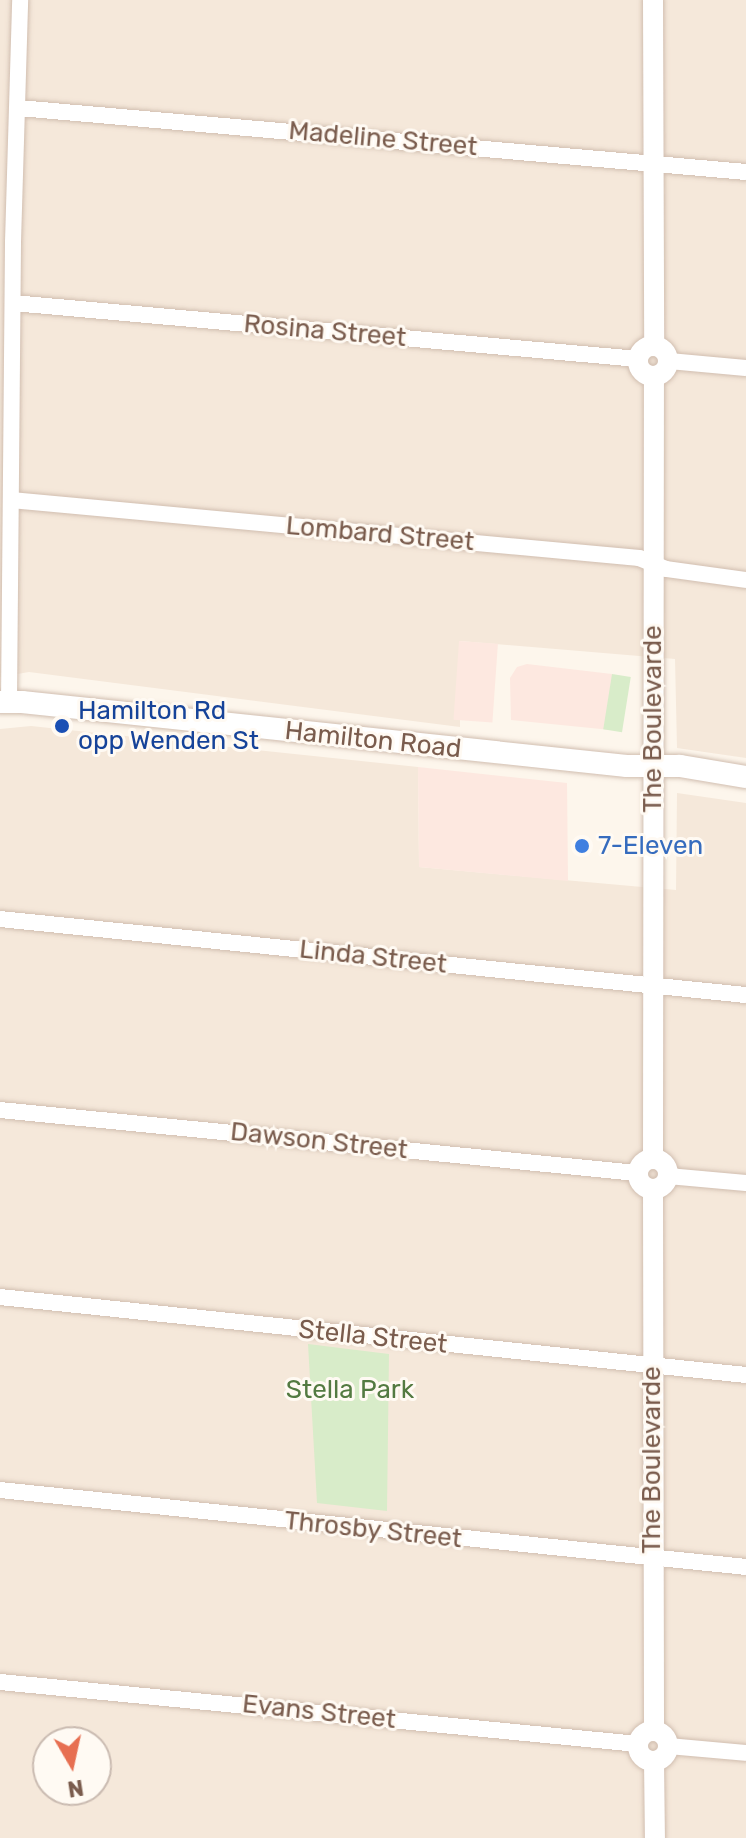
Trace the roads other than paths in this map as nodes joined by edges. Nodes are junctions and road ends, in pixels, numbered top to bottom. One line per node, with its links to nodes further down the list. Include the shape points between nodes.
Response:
1 (20, 0): 3 (street)
2 (653, 0): 4 (street)
3 (19, 108): 4 (street, Madeline Street); 6 (street)
4 (652, 163): 5 (street, Madeline Street); 8 (street)
5 (746, 172)
6 (7, 242): 7 (street)
7 (13, 303): 8 (street, Rosina Street); 11 (street)
8 (646, 352): 9 (street, via 666,352)
9 (661, 368): 10 (street); 13 (street, The Boulevarde)
10 (746, 368)
11 (11, 500): 12 (street); 13 (street, Lombard Street)
12 (5, 546): 15 (street)
13 (653, 563): 14 (street, Lombard Street); 16 (street, The Boulevarde)
14 (746, 580)
15 (3, 703): 16 (main road, Hamilton Road)
16 (653, 766): 17 (main road, Hamilton Road); 19 (street, The Boulevarde)
17 (746, 777)
18 (0, 919): 19 (street, Linda Street)
19 (654, 986): 20 (street, Linda Street); 22 (street, The Boulevarde)
20 (746, 995)
21 (0, 1110): 22 (street, Dawson Street)
22 (645, 1166): 23 (street, via 642,1185); 23 (street, via 666,1166)
23 (661, 1183): 24 (street); 26 (street, The Boulevarde)
24 (746, 1183)
25 (0, 1297): 26 (street, Stella Street)
26 (653, 1366): 27 (street, Stella Street); 29 (street, The Boulevarde)
27 (746, 1375)
28 (0, 1490): 29 (street, Throsby Street)
29 (651, 1559): 30 (street, Throsby Street); 32 (street, The Boulevarde)
30 (746, 1567)
31 (0, 1682): 32 (street, Evans Street)
32 (653, 1746): 33 (street, Evans Street); 34 (street, The Boulevarde)
33 (746, 1753)
34 (655, 1838)

